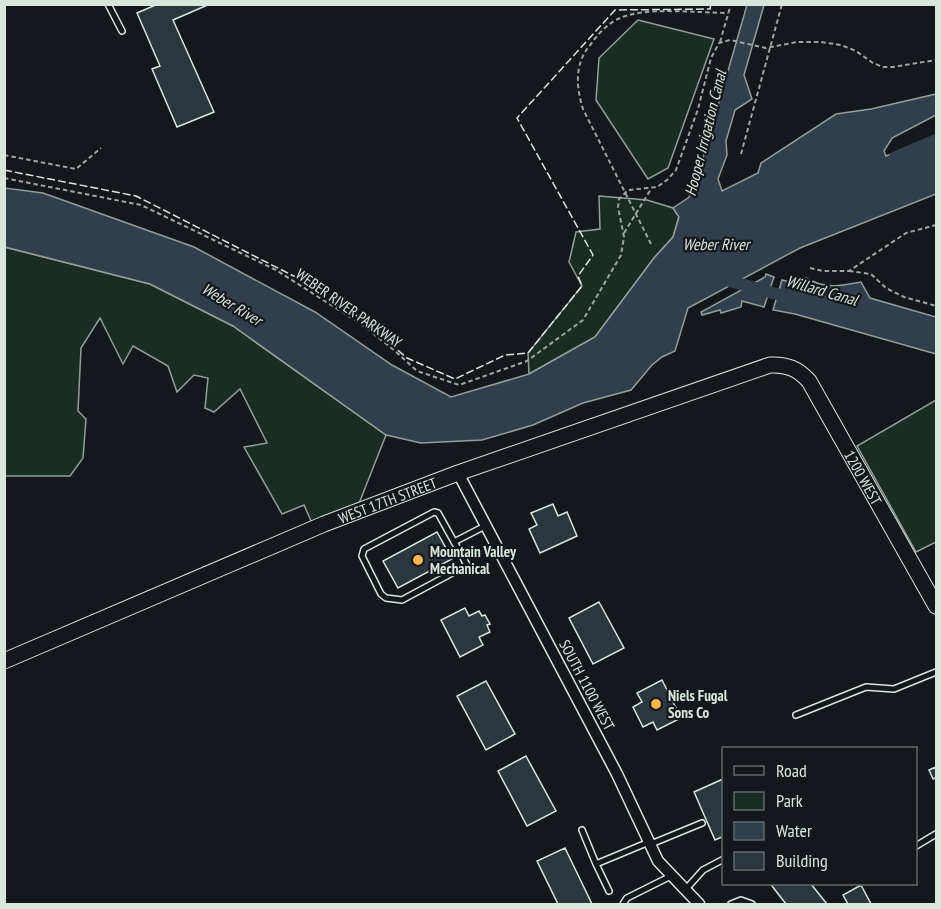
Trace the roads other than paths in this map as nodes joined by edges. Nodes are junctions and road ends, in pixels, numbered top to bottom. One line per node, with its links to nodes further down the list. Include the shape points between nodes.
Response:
1 (108, 4): 2 (lane)
2 (122, 31)
3 (778, 364): 4 (street, WEST 17TH STREET); 7 (street, 1200 WEST, via 798,371 809,381)
4 (458, 473): 5 (street, SOUTH 1100 WEST); 8 (street, WEST 17TH STREET, via 324,524)
5 (485, 526): 6 (lane); 14 (street, SOUTH 1100 WEST)
6 (454, 542): 6 (lane, via 467,565 402,600 381,594 362,556 364,549 434,512)
7 (936, 606)
8 (4, 661)
9 (936, 672): 10 (lane, via 894,689 866,687)
10 (796, 715)
11 (702, 823): 14 (lane)
12 (582, 830): 17 (lane)
13 (936, 834): 15 (lane)
14 (650, 843): 17 (lane); 18 (street, SOUTH 1100 WEST)
15 (917, 845)
16 (722, 860): 20 (lane, via 703,870)
17 (596, 864): 19 (lane)
18 (671, 876): 20 (street, SOUTH 1100 WEST); 21 (lane, via 627,898)
19 (609, 891)
20 (685, 891): 22 (street, SOUTH 1100 WEST)
21 (623, 904)
22 (699, 904)
23 (731, 904): 24 (lane, via 741,900)
24 (752, 904)

